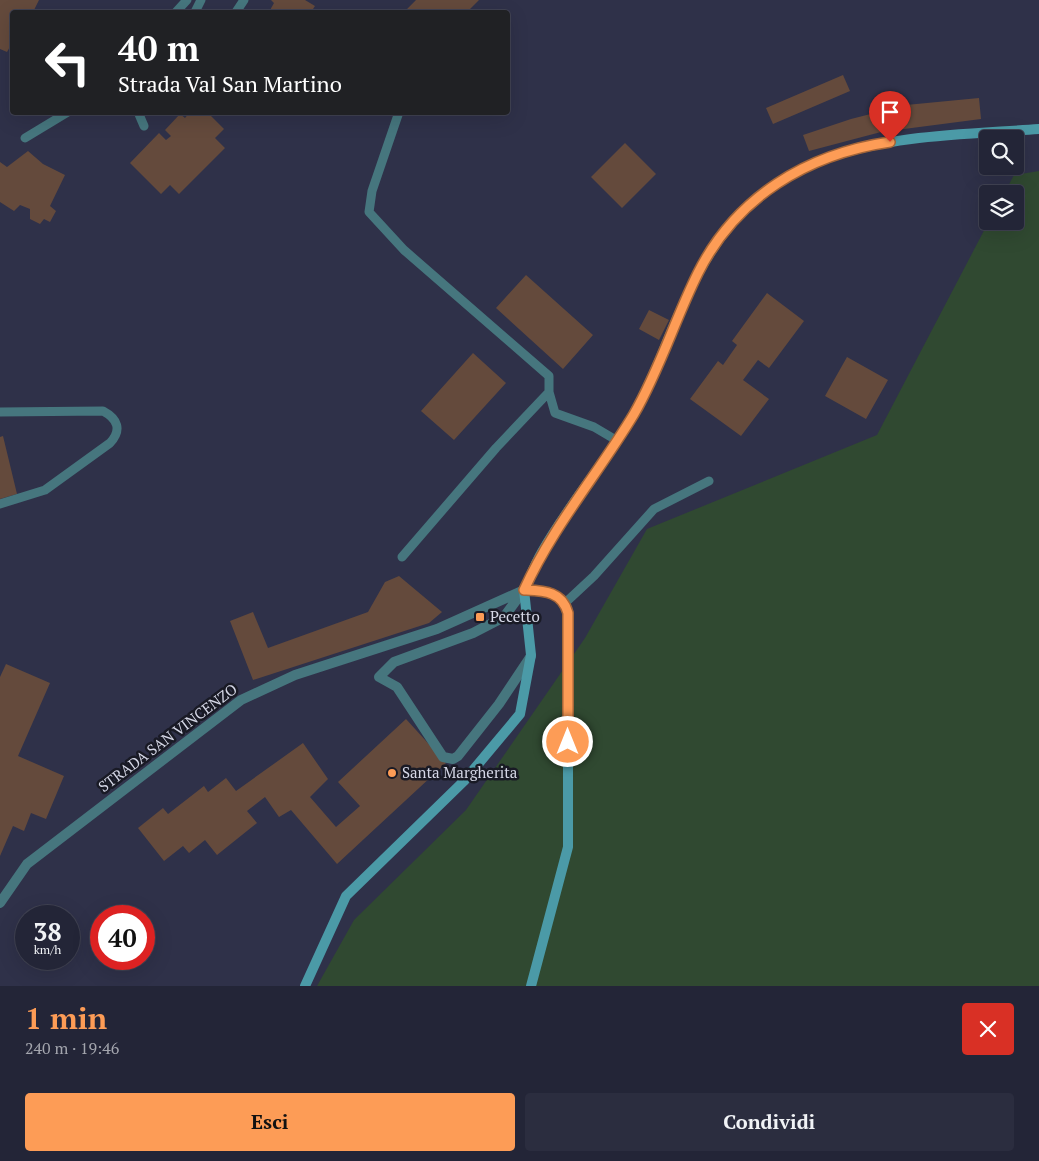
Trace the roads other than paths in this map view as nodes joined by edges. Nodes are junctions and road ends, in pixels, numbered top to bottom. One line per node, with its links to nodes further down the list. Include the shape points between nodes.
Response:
1 (187, 0): 2 (lane)
2 (178, 10)
3 (63, 115): 8 (lane)
4 (139, 115): 6 (lane)
5 (398, 115): 9 (lane, via 372,190 369,212 432,275 548,376)
6 (144, 126)
7 (1039, 129): 11 (street, via 876,144 837,154 775,183 746,207 698,272 656,370 634,414)
8 (25, 138)
9 (548, 392): 11 (lane, via 555,413 594,427); 14 (lane)
10 (0, 412): 13 (lane, via 103,411 118,426 117,436 110,443 44,490)
11 (616, 440): 15 (street, via 541,553)
12 (710, 481): 16 (lane, via 654,509)
13 (0, 504)
14 (402, 557)
15 (524, 590): 16 (street, via 551,591); 17 (street); 17 (street, via 504,617 473,633 394,662 379,677 397,687 443,757 453,759 499,704); 18 (street, STRADA SAN VINCENZO, via 437,629 295,675 241,700 27,864)
16 (565, 603): 20 (street, via 568,613 568,847)
17 (531, 655): 19 (street, via 520,714 464,781 346,896)
18 (0, 902)
19 (305, 986)
20 (530, 986)

